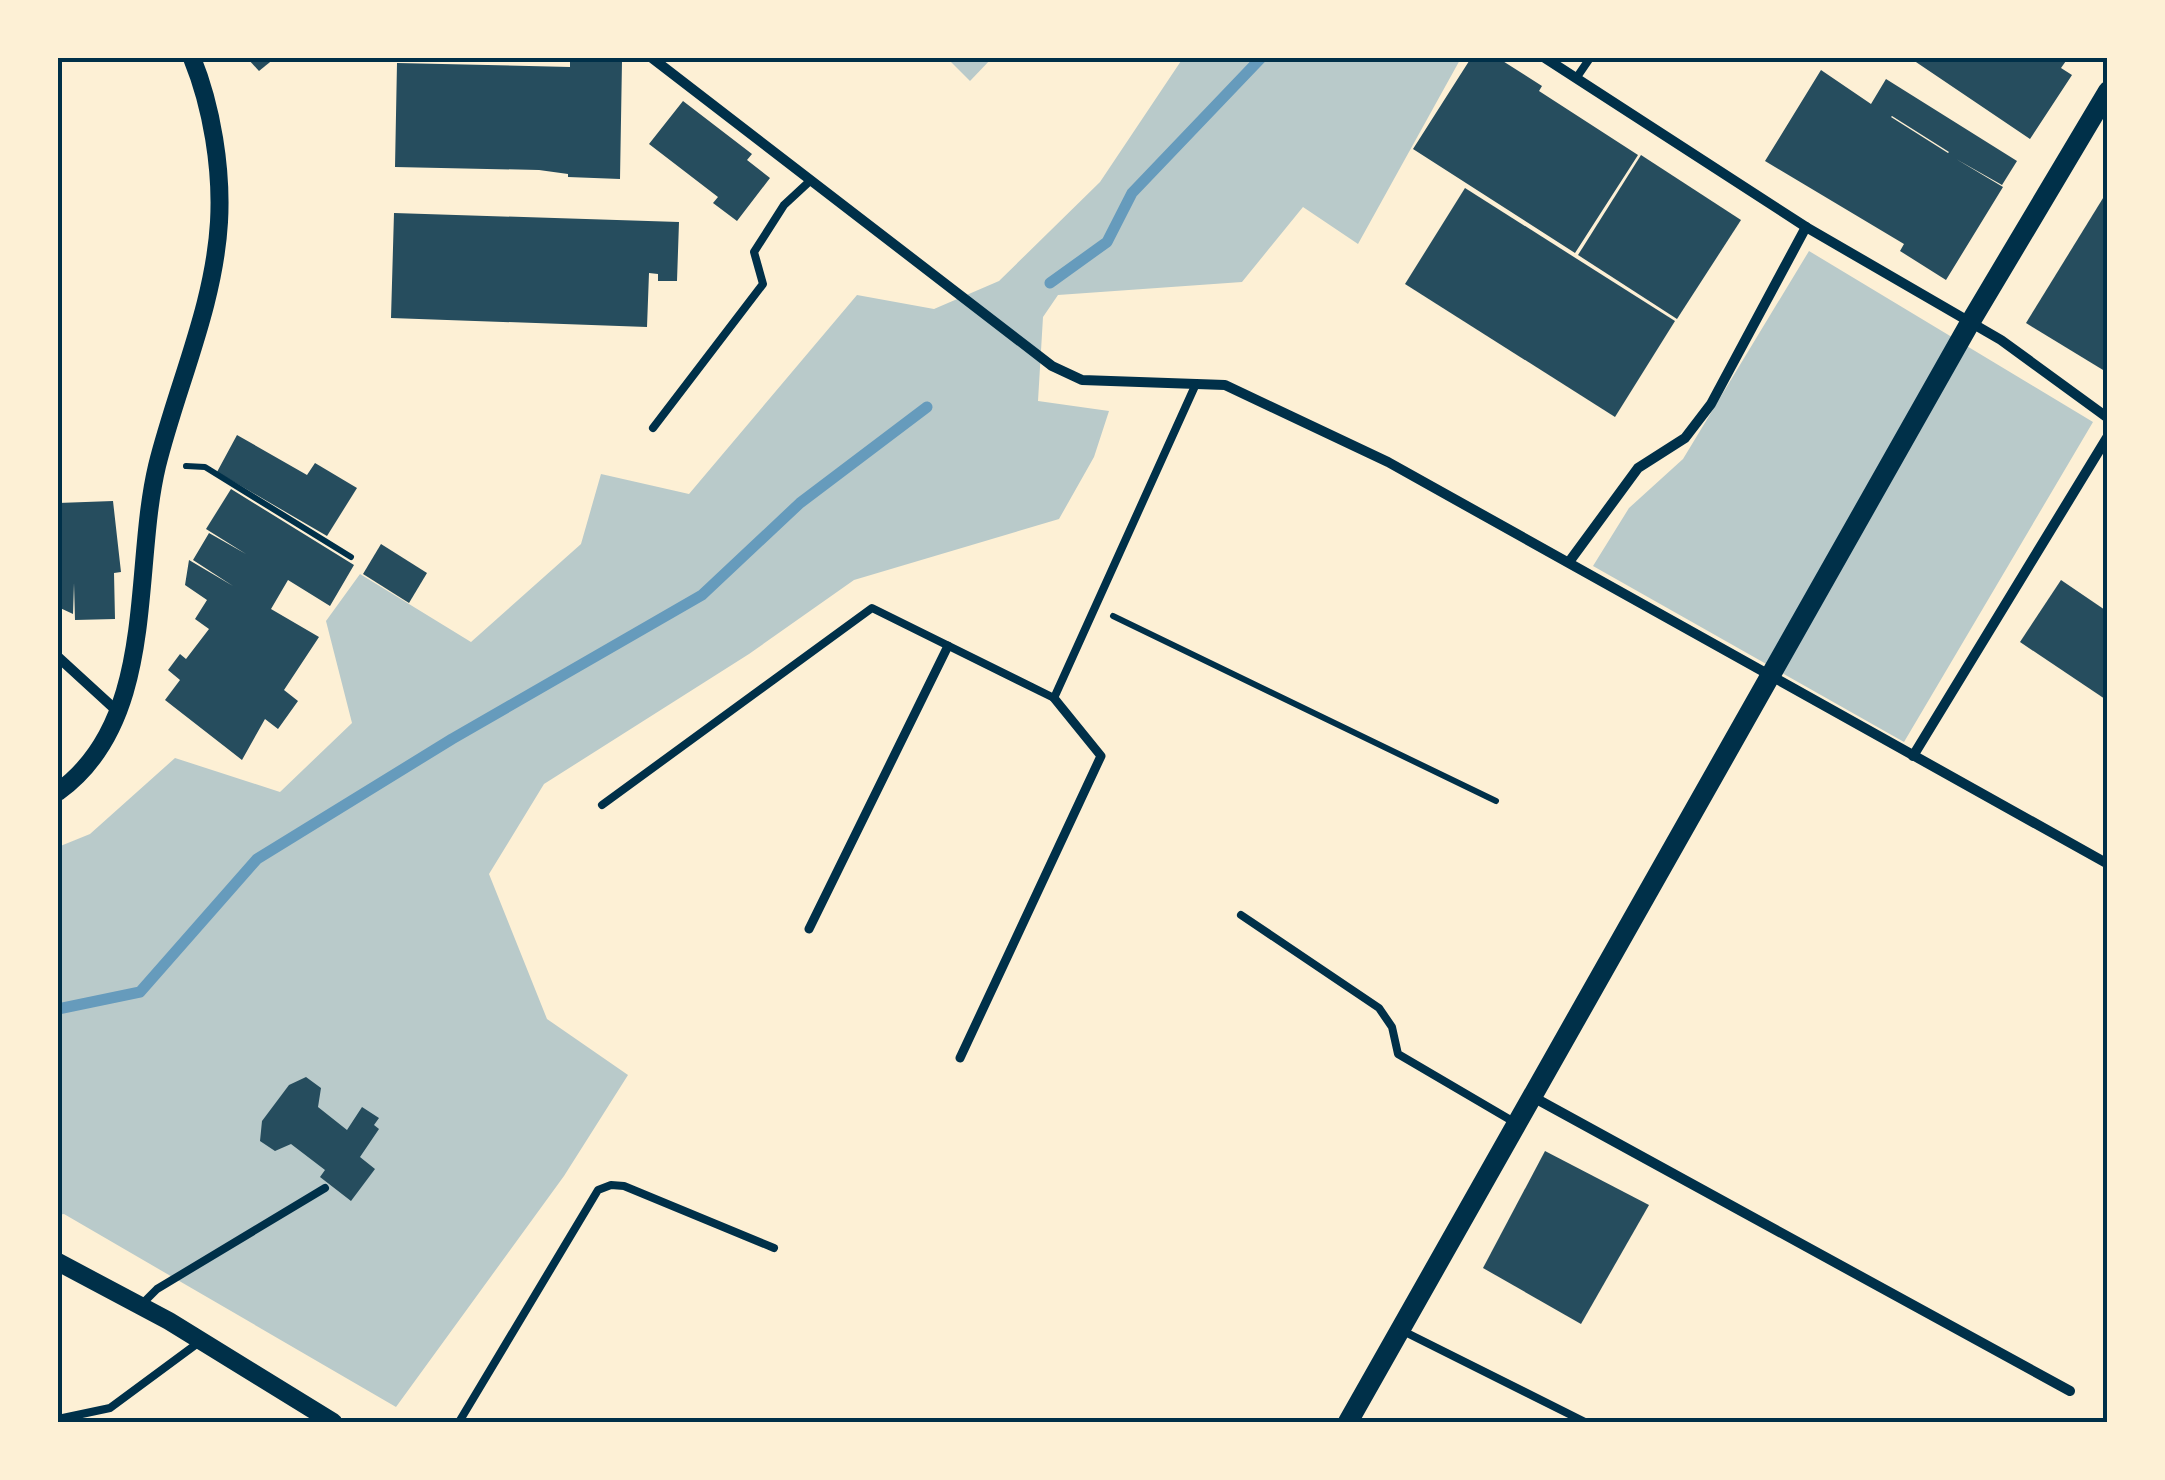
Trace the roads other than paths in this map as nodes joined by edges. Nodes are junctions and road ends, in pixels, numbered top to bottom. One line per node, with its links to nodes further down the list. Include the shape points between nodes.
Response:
1 (192, 58): 19 (street, via 213,137 219,224 196,344 157,467 133,662)
2 (652, 58): 7 (street)
3 (1545, 58): 5 (street)
4 (1590, 58): 5 (lane)
5 (1577, 78): 8 (street)
6 (2108, 92): 9 (main road)
7 (811, 180): 10 (street, via 1052,366 1082,380); 12 (lane, via 784,205 754,252 763,284)
8 (1806, 227): 9 (street); 14 (street, via 1711,404 1686,438 1638,468)
9 (1971, 321): 11 (street); 17 (main road)
10 (1195, 386): 14 (street, via 1225,385 1388,462); 18 (lane)
11 (2108, 418)
12 (654, 428)
13 (2108, 436): 20 (street)
14 (1569, 562): 17 (street)
15 (948, 646): 18 (lane); 22 (lane, via 872,608); 25 (street)
16 (58, 656): 19 (street)
17 (1772, 679): 20 (street); 27 (main road)
18 (1054, 698): 26 (street, via 1100,756)
19 (116, 710): 21 (street, via 89,760)
20 (1913, 756): 23 (street)
21 (58, 792)
22 (602, 805)
23 (2108, 864)
24 (1241, 914): 28 (lane, via 1379,1008 1398,1054)
25 (809, 928)
26 (960, 1058)
27 (1533, 1097): 28 (main road); 35 (street)
28 (1517, 1124): 33 (main road)
29 (325, 1188): 32 (lane)
30 (774, 1248): 38 (lane, via 624,1186 598,1190)
31 (58, 1262): 32 (street)
32 (141, 1305): 34 (street)
33 (1401, 1330): 39 (main road); 40 (lane)
34 (202, 1340): 36 (lane, via 110,1408); 37 (street)
35 (2070, 1391)
36 (58, 1419)
37 (333, 1422)
38 (459, 1422)
39 (1348, 1422)
40 (1586, 1422)

